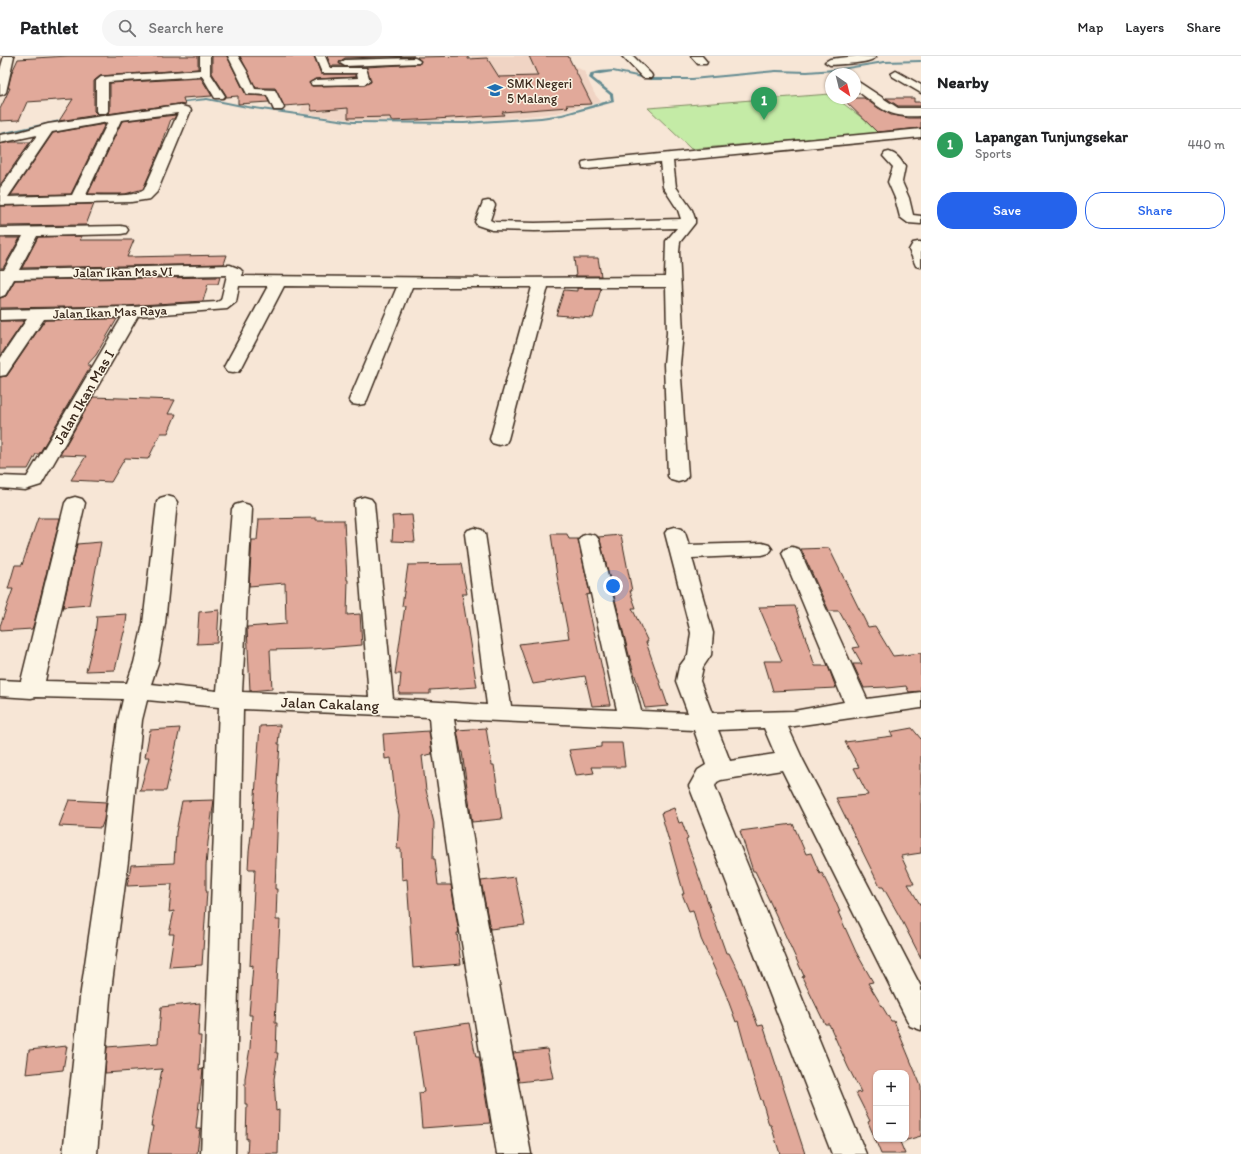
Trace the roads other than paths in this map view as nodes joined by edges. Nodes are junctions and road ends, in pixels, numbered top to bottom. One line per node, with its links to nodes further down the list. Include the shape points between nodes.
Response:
1 (9, 56): 18 (street)
2 (205, 56): 9 (street)
3 (233, 56): 20 (street, via 251,92 271,92)
4 (627, 56): 13 (street)
5 (871, 56): 8 (street)
6 (415, 59): 7 (street); 10 (street)
7 (322, 60): 14 (street, via 326,71 362,70 364,80)
8 (830, 62)
9 (205, 73): 12 (street); 19 (street)
10 (416, 73)
11 (896, 74): 17 (street)
12 (156, 76): 15 (street); 21 (street, via 103,80)
13 (648, 76)
14 (316, 84)
15 (156, 89)
16 (861, 89): 22 (street, via 894,111)
17 (921, 90)
18 (0, 92)
19 (219, 96)
20 (278, 108)
21 (102, 111)
22 (921, 112)
23 (117, 117): 24 (street); 31 (street); 31 (street, via 185,110 148,195 131,198)
24 (48, 128): 26 (street); 30 (street)
25 (921, 133): 28 (street)
26 (0, 139)
27 (889, 156): 33 (street, via 899,167 895,182 907,217)
28 (666, 157): 29 (street); 34 (street, via 668,182 671,191 683,206)
29 (588, 164)
30 (0, 199): 31 (street)
31 (78, 199)
32 (488, 205): 34 (street, via 482,222 492,226)
33 (921, 220)
34 (688, 223): 44 (street, via 672,245)
35 (120, 230): 37 (street)
36 (0, 232): 37 (street)
37 (32, 232): 40 (street)
38 (918, 246): 39 (street, via 916,250)
39 (921, 264)
40 (4, 275): 41 (street, Jalan Ikan Mas VI, via 232,270 235,271); 46 (street)
41 (233, 281): 42 (street); 47 (street, Jalan Ikan Mas Raya, via 228,302 221,306)
42 (278, 282): 43 (street); 50 (street)
43 (406, 282): 45 (street); 52 (street)
44 (673, 282): 45 (street); 54 (street, via 675,333 672,364)
45 (541, 283): 53 (street)
46 (0, 292)
47 (133, 312): 48 (street, Jalan Ikan Mas Raya); 55 (street, Jalan Ikan Mas I, via 34,481 25,484)
48 (39, 314): 49 (street, Jalan Ikan Mas Raya); 51 (street)
49 (0, 315)
50 (233, 367)
51 (0, 371)
52 (358, 400)
53 (499, 439)
54 (678, 476)
55 (0, 482)
56 (167, 502): 66 (street, via 154,624)
57 (75, 503): 65 (street)
58 (364, 503): 69 (street)
59 (242, 509): 67 (street, via 229,689)
60 (475, 534): 72 (street)
61 (589, 540): 73 (street)
62 (762, 549): 75 (street, via 677,543 702,633 699,655 691,667 688,681)
63 (792, 553): 70 (street)
64 (0, 688): 65 (street, Jalan Cakalang)
65 (30, 690): 66 (street, Jalan Cakalang)
66 (138, 691): 67 (street, Jalan Cakalang); 79 (street, via 130,720 95,998)
67 (231, 700): 69 (street, Jalan Cakalang); 80 (street)
68 (921, 700): 70 (street, Jalan Cakalang)
69 (382, 706): 71 (street, Jalan Cakalang)
70 (859, 709): 74 (street, Jalan Cakalang)
71 (441, 710): 72 (street, Jalan Cakalang); 81 (street, via 466,882)
72 (500, 714): 73 (street, Jalan Cakalang)
73 (631, 720): 75 (street, Jalan Cakalang)
74 (773, 720): 75 (street, Jalan Cakalang); 76 (street)
75 (702, 722): 77 (street)
76 (790, 760): 77 (street); 78 (street)
77 (720, 771): 82 (street, via 707,776 703,790)
78 (921, 1017)
79 (80, 1154)
80 (218, 1154)
81 (514, 1154)
82 (849, 1154)

